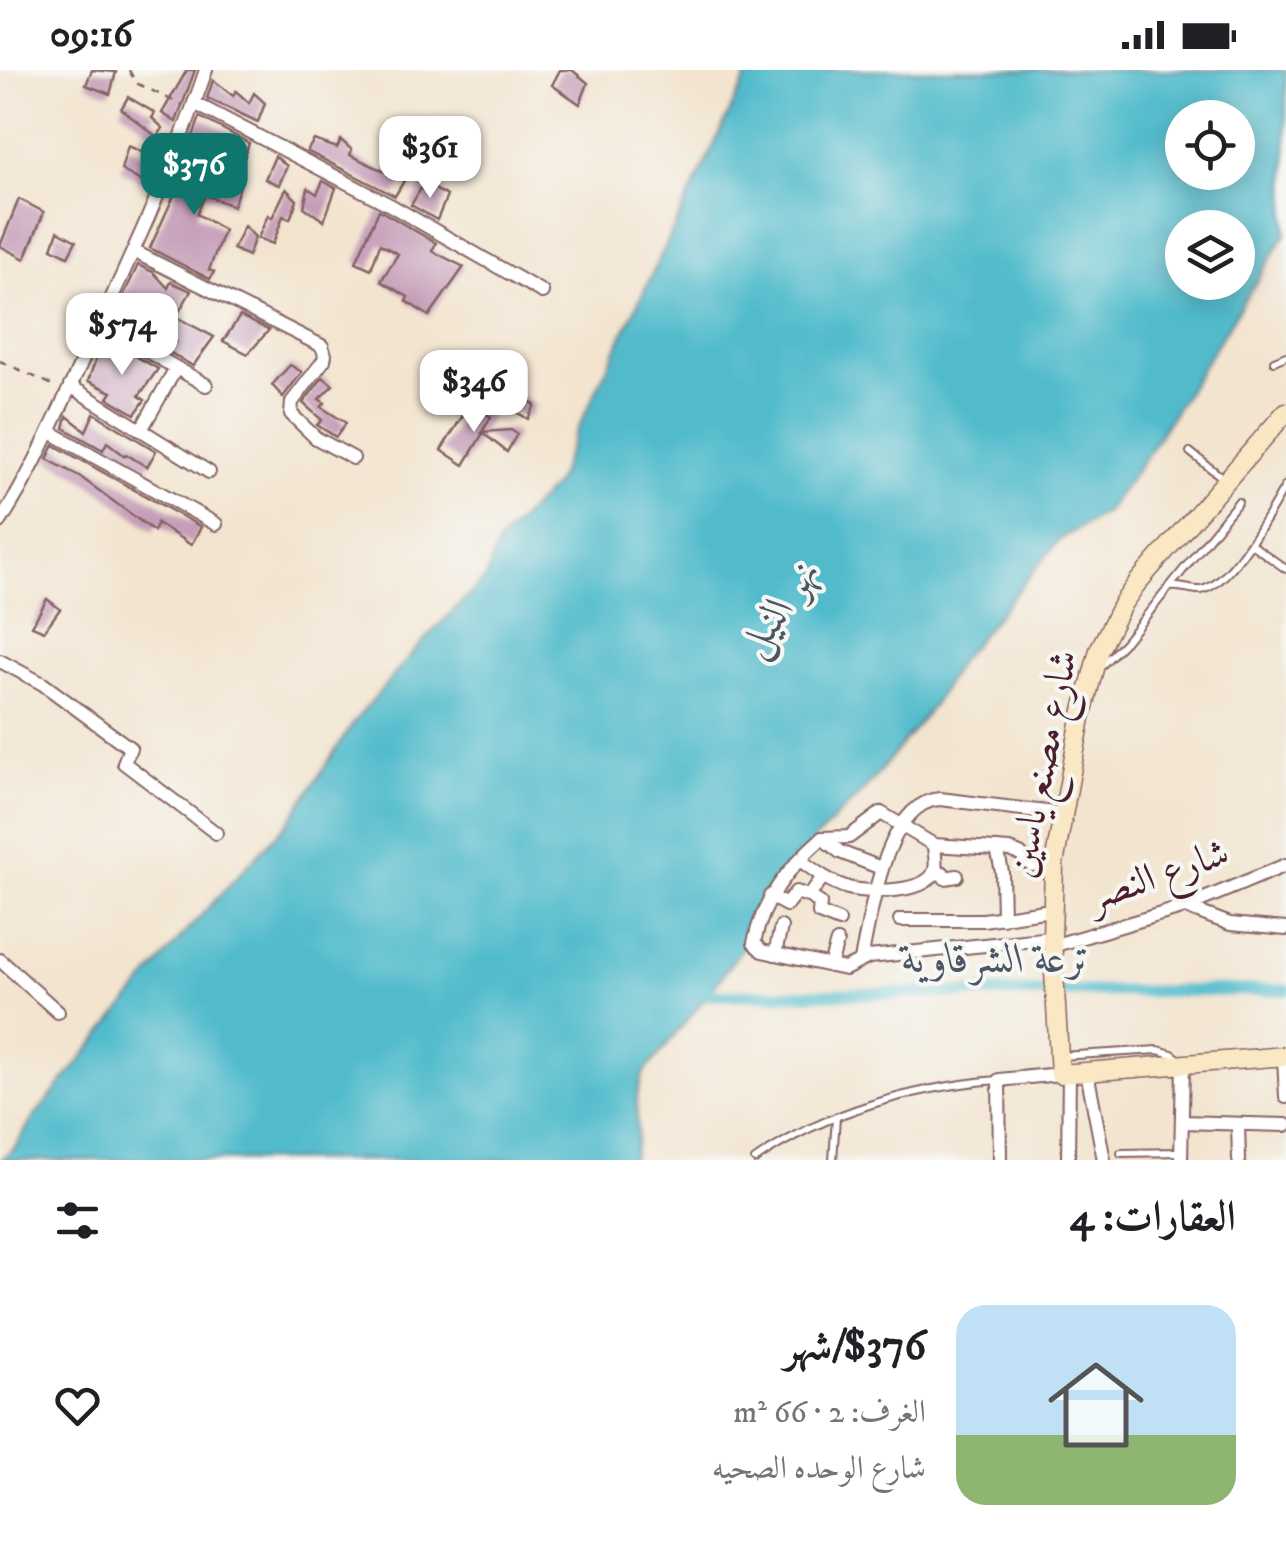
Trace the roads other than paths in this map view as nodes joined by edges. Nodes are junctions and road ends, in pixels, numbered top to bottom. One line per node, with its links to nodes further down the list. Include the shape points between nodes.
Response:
1 (206, 70): 2 (street)
2 (194, 107): 3 (street); 4 (street, via 391,206)
3 (135, 252): 5 (street); 15 (street, via 322,346 324,360 292,402 291,414 316,438)
4 (542, 292)
5 (100, 324): 8 (street); 10 (street)
6 (1286, 356): 7 (lane)
7 (1274, 361)
8 (176, 368): 9 (street); 12 (street)
9 (206, 386)
10 (69, 389): 12 (street); 13 (street)
11 (1286, 412): 17 (main road, شارع مصنع ياسين)
12 (141, 430): 16 (street)
13 (52, 433): 20 (street); 21 (street)
14 (1190, 452): 17 (lane)
15 (354, 458)
16 (209, 472)
17 (1226, 481): 26 (main road, شارع مصنع ياسين, via 1123,604)
18 (1286, 485): 22 (lane)
19 (1238, 502): 24 (lane)
20 (0, 522)
21 (216, 524)
22 (1251, 544): 23 (lane); 24 (lane, via 1209,587)
23 (1286, 569)
24 (1169, 588): 26 (lane)
25 (0, 660): 29 (street, via 130,748 124,763)
26 (1091, 675): 27 (main road, شارع مصنع ياسين)
27 (1062, 814): 28 (street, via 932,800); 34 (main road, شارع مصنع ياسين)
28 (903, 826): 30 (street, via 878,814 849,837); 31 (street); 36 (street)
29 (216, 833)
30 (822, 838): 33 (street); 36 (street)
31 (934, 845): 32 (street); 37 (street)
32 (997, 850): 34 (street, via 1016,851 1030,866); 45 (street)
33 (800, 860): 39 (street); 41 (street)
34 (1054, 864): 44 (main road, شارع مصنع ياسين)
35 (1286, 865): 43 (street, شارع النصر)
36 (881, 868): 40 (street)
37 (933, 874): 38 (street); 40 (street, via 916,885)
38 (957, 876)
39 (823, 877): 40 (street); 42 (street)
40 (876, 892): 56 (street)
41 (770, 896): 42 (street, via 786,905 796,892); 54 (street, via 754,947)
42 (810, 896): 48 (street, via 820,903 819,912)
43 (1185, 907): 50 (street, via 1230,924); 52 (street, شارع النصر)
44 (1052, 910): 45 (street); 52 (main road, شارع مصنع ياسين)
45 (1003, 918): 47 (street)
46 (900, 920): 47 (street)
47 (983, 920): 53 (street)
48 (839, 922)
49 (781, 927): 54 (street)
50 (1286, 929)
51 (838, 942): 57 (street)
52 (1052, 942): 53 (street, شارع النصر); 61 (main road, شارع مصنع ياسين, via 1058,1027)
53 (985, 945): 56 (street, شارع النصر)
54 (776, 954): 57 (street)
55 (0, 960): 58 (street)
56 (861, 960): 57 (street, شارع النصر, via 852,968)
57 (830, 966)
58 (58, 1012)
59 (1285, 1056): 60 (main road); 63 (street)
60 (1182, 1064): 61 (main road); 61 (lane, via 1158,1050); 65 (street)
61 (1069, 1069): 62 (street); 73 (street); 74 (street)
62 (1000, 1080): 64 (lane, via 878,1102); 72 (street)
63 (1286, 1096)
64 (836, 1117): 70 (lane); 71 (lane)
65 (1182, 1122): 66 (street); 69 (street)
66 (1238, 1124): 67 (street); 75 (street)
67 (1286, 1125)
68 (1121, 1153): 69 (lane)
69 (1181, 1156)
70 (756, 1160)
71 (833, 1160)
72 (1000, 1160)
73 (1068, 1160)
74 (1104, 1160)
75 (1239, 1160)

